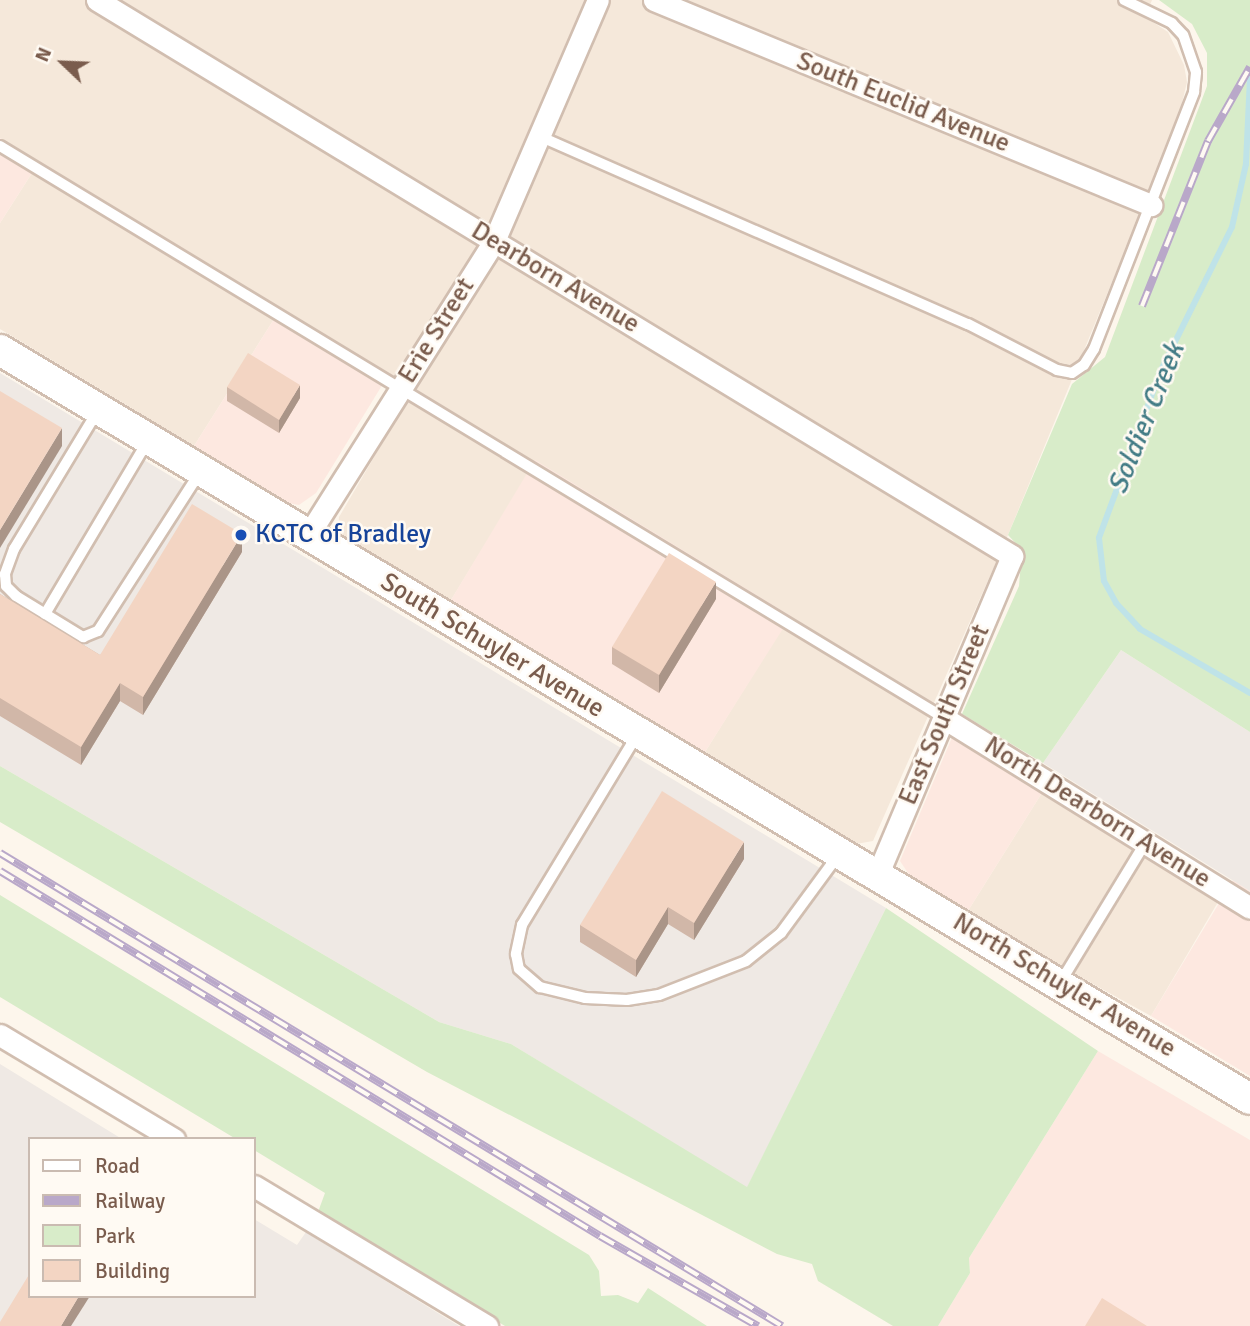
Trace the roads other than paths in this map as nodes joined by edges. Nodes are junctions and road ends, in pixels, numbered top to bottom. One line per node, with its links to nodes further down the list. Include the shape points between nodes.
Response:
1 (97, 0): 8 (street, Dearborn Avenue)
2 (598, 0): 5 (street, Erie Street)
3 (654, 0): 7 (street, South Euclid Avenue)
4 (1124, 0): 7 (lane, via 1172,23 1183,35 1196,72 1194,92)
5 (539, 136): 7 (lane, via 1072,373 1094,349); 8 (street, Erie Street)
6 (0, 146): 10 (lane)
7 (1152, 205)
8 (494, 241): 10 (street, Erie Street); 15 (street, Dearborn Avenue)
9 (0, 350): 11 (main road, South Schuyler Avenue)
10 (401, 389): 14 (street, Erie Street); 17 (lane)
11 (98, 410): 12 (main road, South Schuyler Avenue); 16 (lane, via 14,549 5,574 6,586)
12 (148, 440): 13 (main road, South Schuyler Avenue); 16 (lane)
13 (200, 472): 14 (main road, South Schuyler Avenue); 16 (lane, via 98,631 83,637)
14 (307, 537): 18 (main road, South Schuyler Avenue)
15 (1012, 556): 17 (street, East South Street)
16 (45, 614)
17 (944, 718): 19 (street, North Dearborn Avenue); 21 (street, East South Street)
18 (639, 732): 20 (main road, South Schuyler Avenue); 20 (lane, via 522,925 516,954 519,969 540,987 585,998 627,1000 659,995 746,961 781,933)
19 (1145, 843): 22 (street, North Dearborn Avenue); 23 (lane)
20 (841, 851): 21 (main road, South Schuyler Avenue)
21 (878, 873): 23 (main road, North Schuyler Avenue)
22 (1250, 908)
23 (1060, 983): 25 (main road, North Schuyler Avenue)
24 (0, 1035): 26 (street)
25 (1250, 1099)
26 (171, 1137)
27 (256, 1187): 28 (street)
28 (487, 1326)

